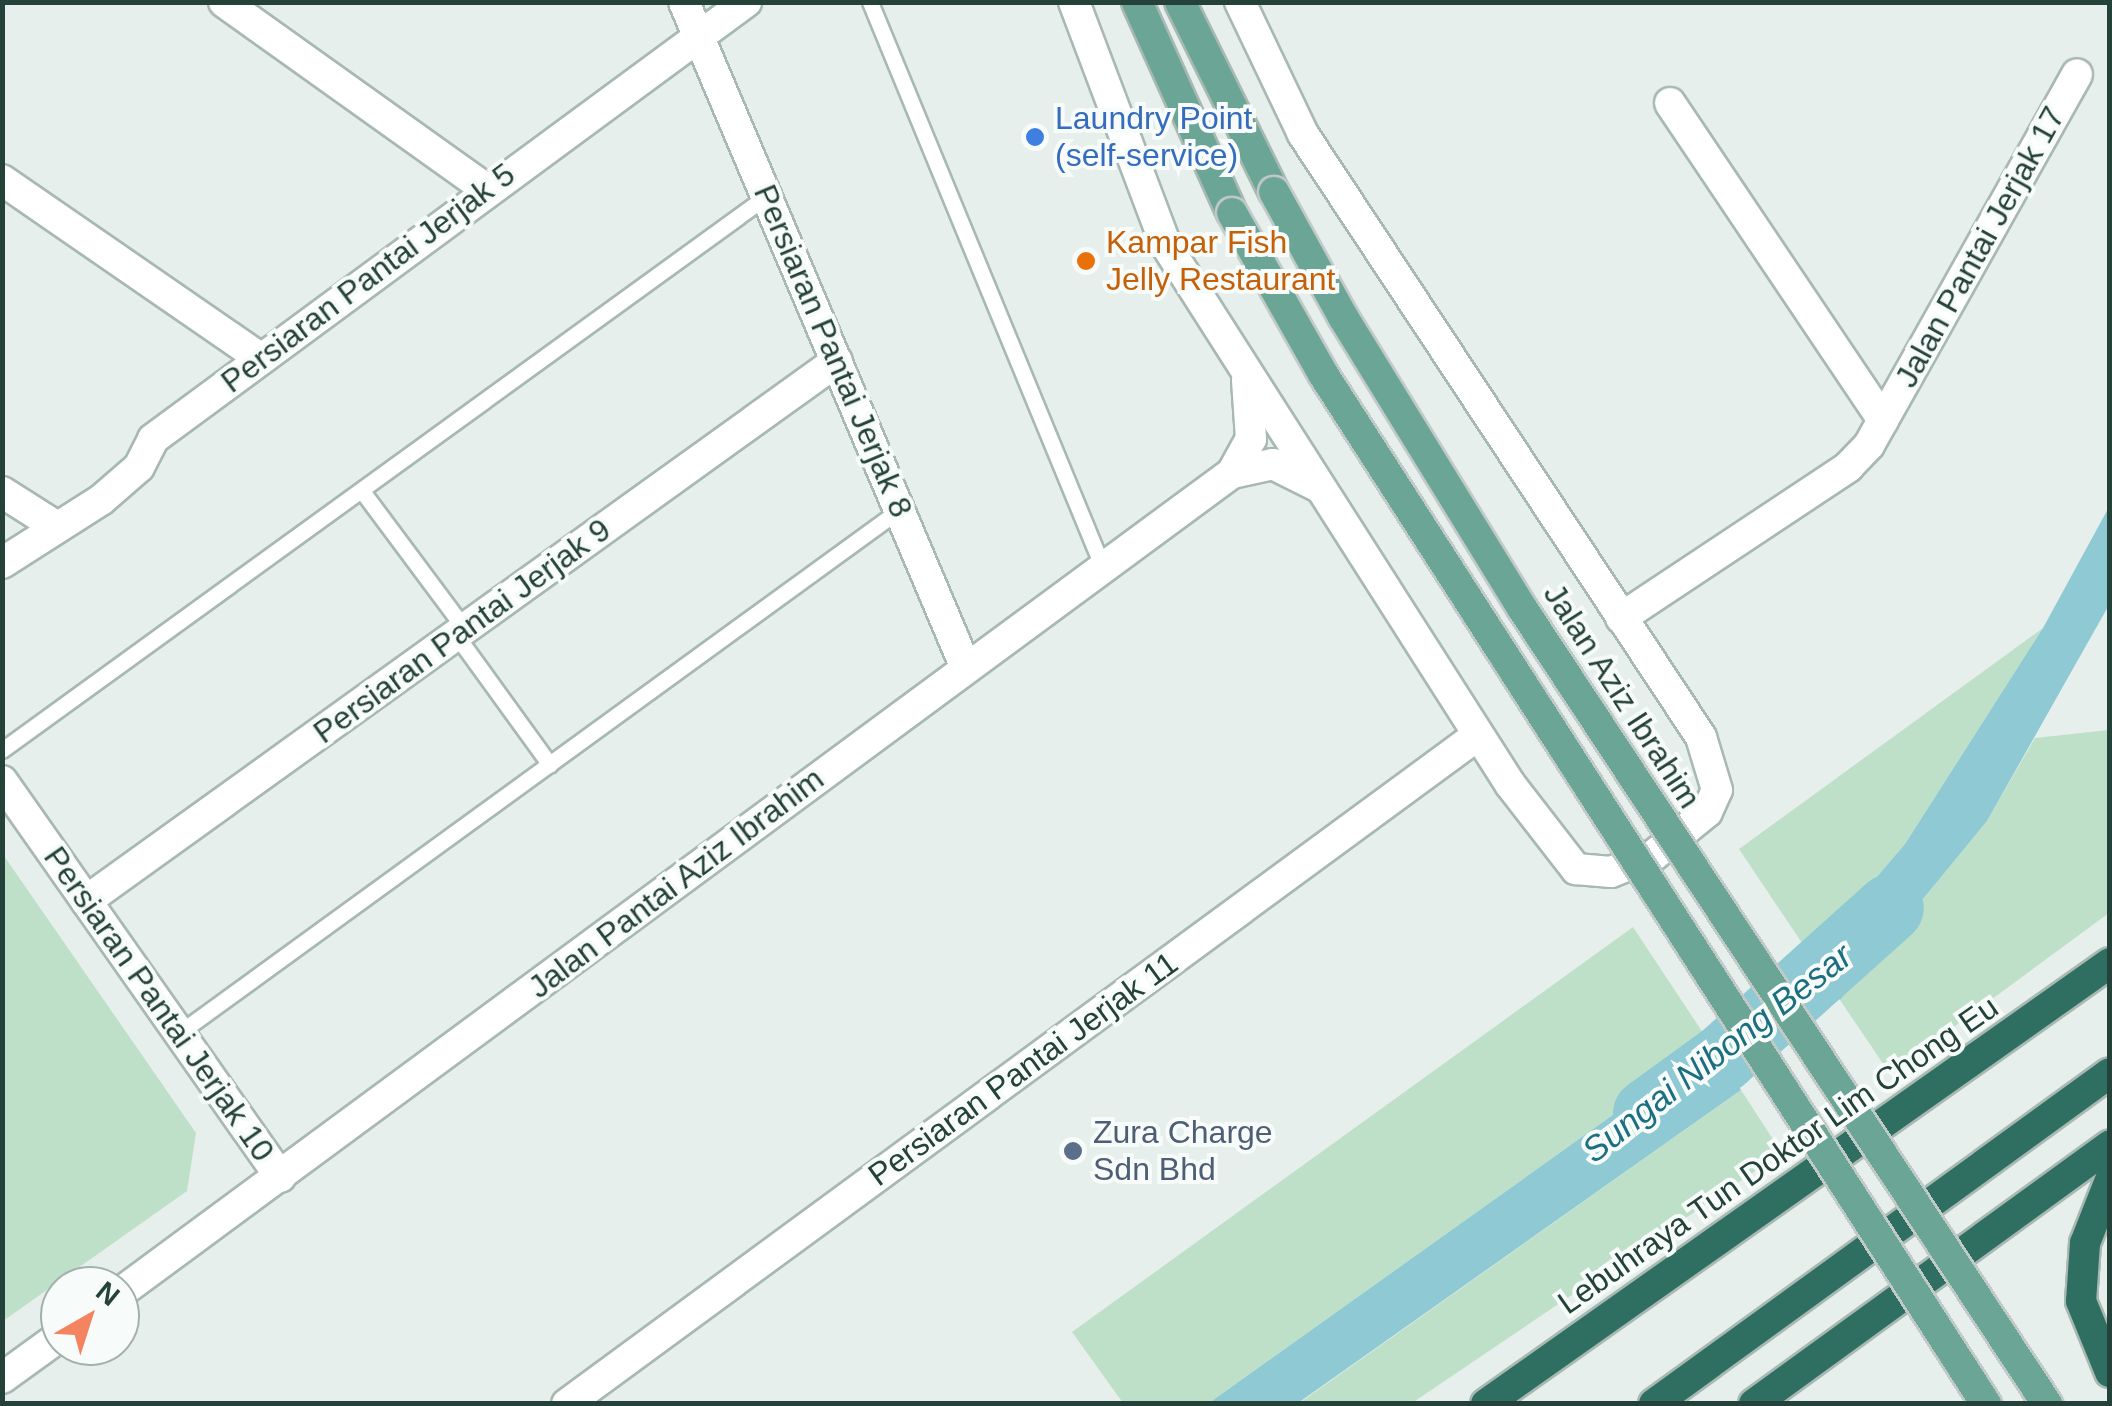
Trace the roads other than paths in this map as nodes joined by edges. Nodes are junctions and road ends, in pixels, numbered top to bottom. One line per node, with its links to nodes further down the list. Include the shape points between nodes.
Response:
1 (224, 2): 13 (street)
2 (684, 2): 9 (street, Persiaran Pantai Jerjak 8)
3 (746, 2): 9 (street, Persiaran Pantai Jerjak 5)
4 (870, 2): 26 (lane)
5 (1074, 2): 17 (street, via 1158,227)
6 (1137, 2): 49 (main road, bridge, via 1232,213 1323,374)
7 (1180, 2): 50 (main road, Jalan Aziz Ibrahim, bridge, via 1343,317 1522,608)
8 (1240, 2): 27 (street, via 1303,134)
9 (701, 34): 13 (street, Persiaran Pantai Jerjak 5); 14 (street, Persiaran Pantai Jerjak 8)
10 (2077, 74): 18 (street, Jalan Pantai Jerjak 17)
11 (1670, 103): 18 (street, Jalan Pantai Jerjak 17)
12 (2, 180): 15 (street)
13 (486, 189): 15 (street, Persiaran Pantai Jerjak 5)
14 (768, 195): 16 (street, Persiaran Pantai Jerjak 8); 21 (lane)
15 (260, 358): 24 (street, Persiaran Pantai Jerjak 5, via 153,439 138,467 101,500)
16 (837, 361): 23 (street, Persiaran Pantai Jerjak 8); 28 (street, Persiaran Pantai Jerjak 9)
17 (1248, 380): 19 (street, via 1250,439); 20 (street, via 1266,398)
18 (1883, 420): 27 (street, Jalan Pantai Jerjak 17, via 1848,467)
19 (1232, 474): 20 (street, Jalan Pantai Aziz Ibrahim, via 1273,464); 26 (street, Jalan Pantai Aziz Ibrahim)
20 (1319, 487): 30 (street)
21 (362, 490): 28 (lane); 31 (lane)
22 (2, 492): 24 (street)
23 (899, 510): 29 (street, Persiaran Pantai Jerjak 8); 32 (lane)
24 (54, 525): 25 (street, Persiaran Pantai Jerjak 5)
25 (2, 563)
26 (1103, 568): 29 (street, Jalan Pantai Aziz Ibrahim)
27 (1621, 618): 30 (street, via 1701,738 1716,773 1707,812 1688,831 1611,872 1576,869 1556,851)
28 (460, 632): 32 (lane); 34 (street, Persiaran Pantai Jerjak 9)
29 (966, 668): 39 (street, Jalan Pantai Aziz Ibrahim)
30 (1478, 735): 45 (street, Persiaran Pantai Jerjak 11)
31 (2, 750)
32 (550, 765): 36 (lane)
33 (2, 781): 34 (street, Persiaran Pantai Jerjak 10)
34 (86, 901): 36 (street, Persiaran Pantai Jerjak 10)
35 (2110, 963): 46 (highway, Lebuhraya Tun Doktor Lim Chong Eu)
36 (179, 1032): 39 (street, Persiaran Pantai Jerjak 10)
37 (2110, 1074): 47 (highway)
38 (2110, 1146): 48 (highway)
39 (280, 1177): 41 (street, Jalan Pantai Aziz Ibrahim)
40 (2110, 1180): 43 (highway, via 2084,1243 2081,1301)
41 (140, 1278)
42 (40, 1350): 44 (street)
43 (2110, 1372)
44 (2, 1378)
45 (568, 1404)
46 (1486, 1404)
47 (1654, 1404)
48 (1754, 1404)
49 (1986, 1404)
50 (2047, 1404)

